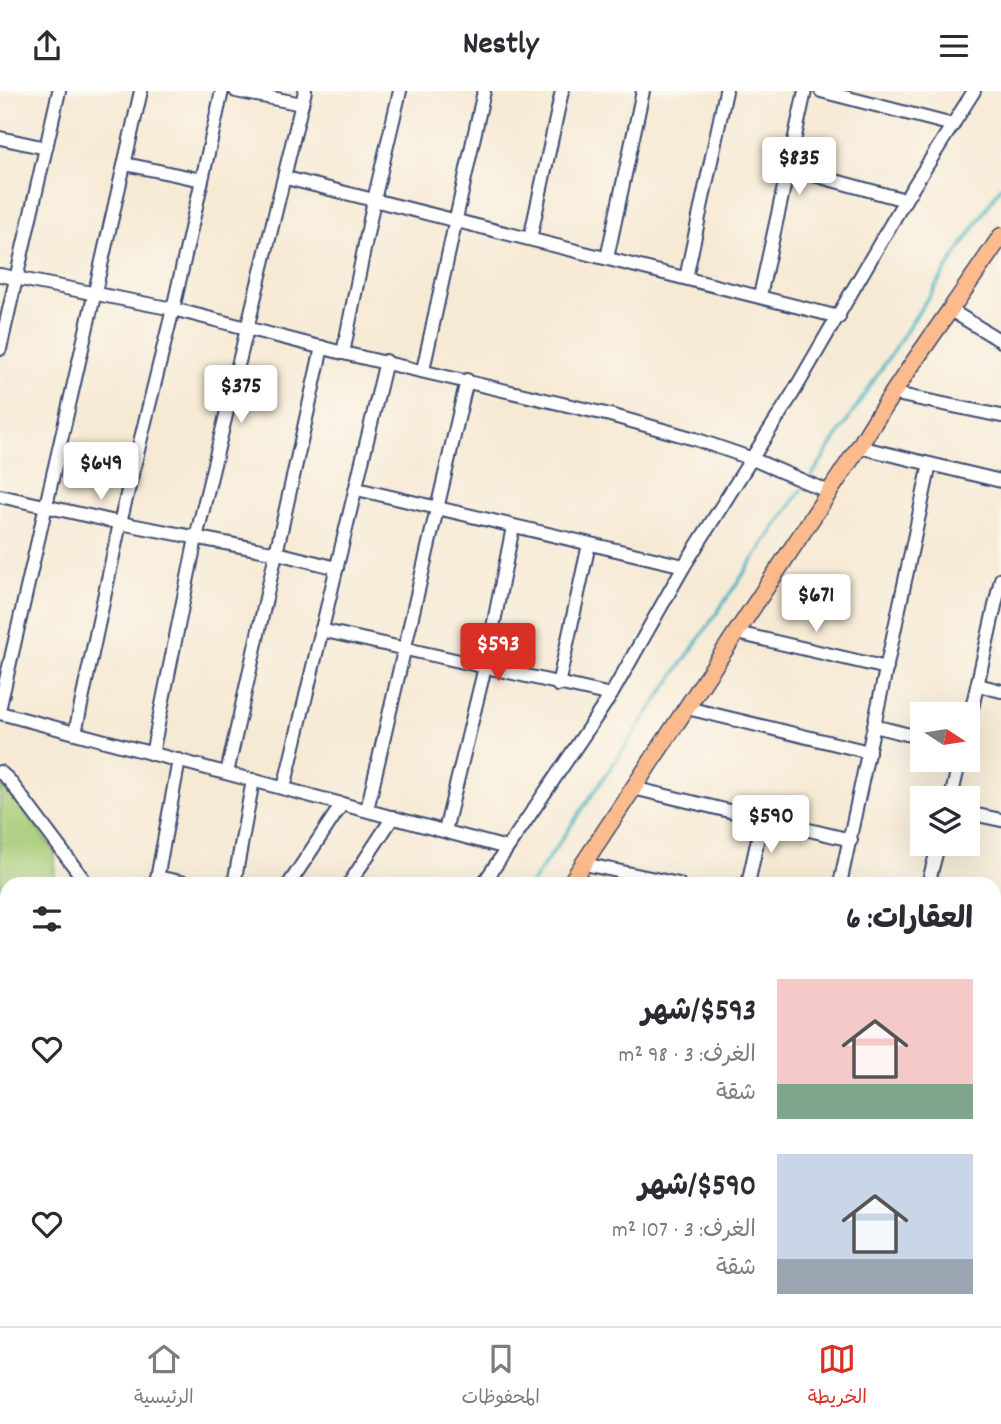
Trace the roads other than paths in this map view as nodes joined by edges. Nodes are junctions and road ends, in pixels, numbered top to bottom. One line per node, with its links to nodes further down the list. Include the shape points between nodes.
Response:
1 (60, 91): 18 (street)
2 (141, 91): 19 (street)
3 (222, 91): 22 (street)
4 (236, 91): 14 (street)
5 (400, 91): 23 (street)
6 (484, 91): 25 (street)
7 (562, 91): 27 (street)
8 (643, 91): 28 (street)
9 (726, 91): 31 (street)
10 (806, 91): 20 (street)
11 (821, 91): 15 (street)
12 (878, 91): 15 (street)
13 (974, 91): 16 (street)
14 (303, 97): 21 (street)
15 (875, 105): 16 (street)
16 (953, 125): 24 (street)
17 (0, 138): 18 (street)
18 (46, 148): 30 (street)
19 (125, 164): 22 (street); 32 (street)
20 (789, 168): 24 (street); 33 (street)
21 (286, 178): 23 (street); 37 (street)
22 (202, 180): 34 (street)
23 (374, 200): 25 (street); 41 (street)
24 (905, 200): 36 (street)
25 (456, 221): 27 (street); 43 (street)
26 (1001, 236): 35 (main road)
27 (530, 239): 28 (street)
28 (607, 258): 31 (street)
29 (0, 275): 30 (street)
30 (17, 278): 32 (street); 40 (street)
31 (686, 278): 33 (street)
32 (96, 292): 34 (street); 54 (street)
33 (760, 296): 36 (street)
34 (173, 309): 37 (street); 56 (street)
35 (952, 311): 38 (street); 45 (main road)
36 (839, 317): 48 (street)
37 (248, 327): 39 (street); 58 (street)
38 (1001, 341)
39 (322, 347): 41 (street); 60 (street)
40 (0, 349)
41 (343, 353): 42 (street)
42 (386, 361): 43 (street); 51 (street)
43 (423, 370): 44 (street)
44 (467, 380): 48 (street, via 610,415); 55 (street)
45 (891, 393): 46 (street); 47 (main road)
46 (1000, 414)
47 (859, 447): 49 (street); 52 (main road)
48 (751, 459): 52 (street); 61 (street)
49 (930, 464): 50 (street); 68 (street)
50 (1001, 481)
51 (357, 489): 55 (street); 62 (street)
52 (829, 492): 65 (main road)
53 (0, 496): 54 (street)
54 (45, 506): 56 (street); 74 (street)
55 (438, 508): 57 (street); 66 (street)
56 (120, 523): 58 (street); 78 (street)
57 (513, 527): 59 (street); 67 (street)
58 (197, 538): 60 (street); 81 (street)
59 (589, 544): 61 (street); 69 (street)
60 (277, 554): 62 (street); 84 (street)
61 (684, 566): 72 (street)
62 (337, 568): 64 (street)
63 (1001, 579): 70 (street)
64 (321, 630): 66 (street); 86 (street)
65 (737, 633): 68 (street); 75 (main road)
66 (404, 649): 67 (street); 89 (street)
67 (485, 667): 69 (street); 94 (street)
68 (887, 668): 77 (street)
69 (558, 685): 72 (street)
70 (978, 685): 71 (street); 73 (street)
71 (1001, 691)
72 (611, 695): 96 (street)
73 (974, 702)
74 (0, 706)
75 (687, 708): 80 (street); 87 (main road)
76 (0, 713): 78 (street)
77 (874, 726): 79 (street); 80 (street)
78 (75, 733): 81 (street)
79 (910, 735)
80 (869, 753): 95 (street)
81 (152, 754): 82 (street)
82 (179, 760): 84 (street); 100 (street)
83 (0, 772): 99 (street)
84 (227, 773): 85 (street)
85 (253, 780): 86 (street); 101 (street)
86 (284, 788): 88 (street)
87 (633, 788): 92 (street); 98 (main road)
88 (342, 804): 89 (street); 102 (street)
89 (367, 810): 91 (street)
90 (980, 816): 93 (street)
91 (393, 817): 94 (street); 103 (street)
92 (762, 820): 95 (street); 107 (street)
93 (1001, 820)
94 (444, 831): 96 (street)
95 (851, 840): 108 (street)
96 (508, 848): 104 (street)
97 (936, 856): 109 (street)
98 (584, 863): 105 (main road); 106 (street)
99 (82, 877)
100 (158, 877)
101 (235, 877)
102 (294, 877)
103 (354, 877)
104 (488, 877)
105 (575, 877)
106 (648, 877)
107 (750, 877)
108 (843, 877)
109 (930, 877)

